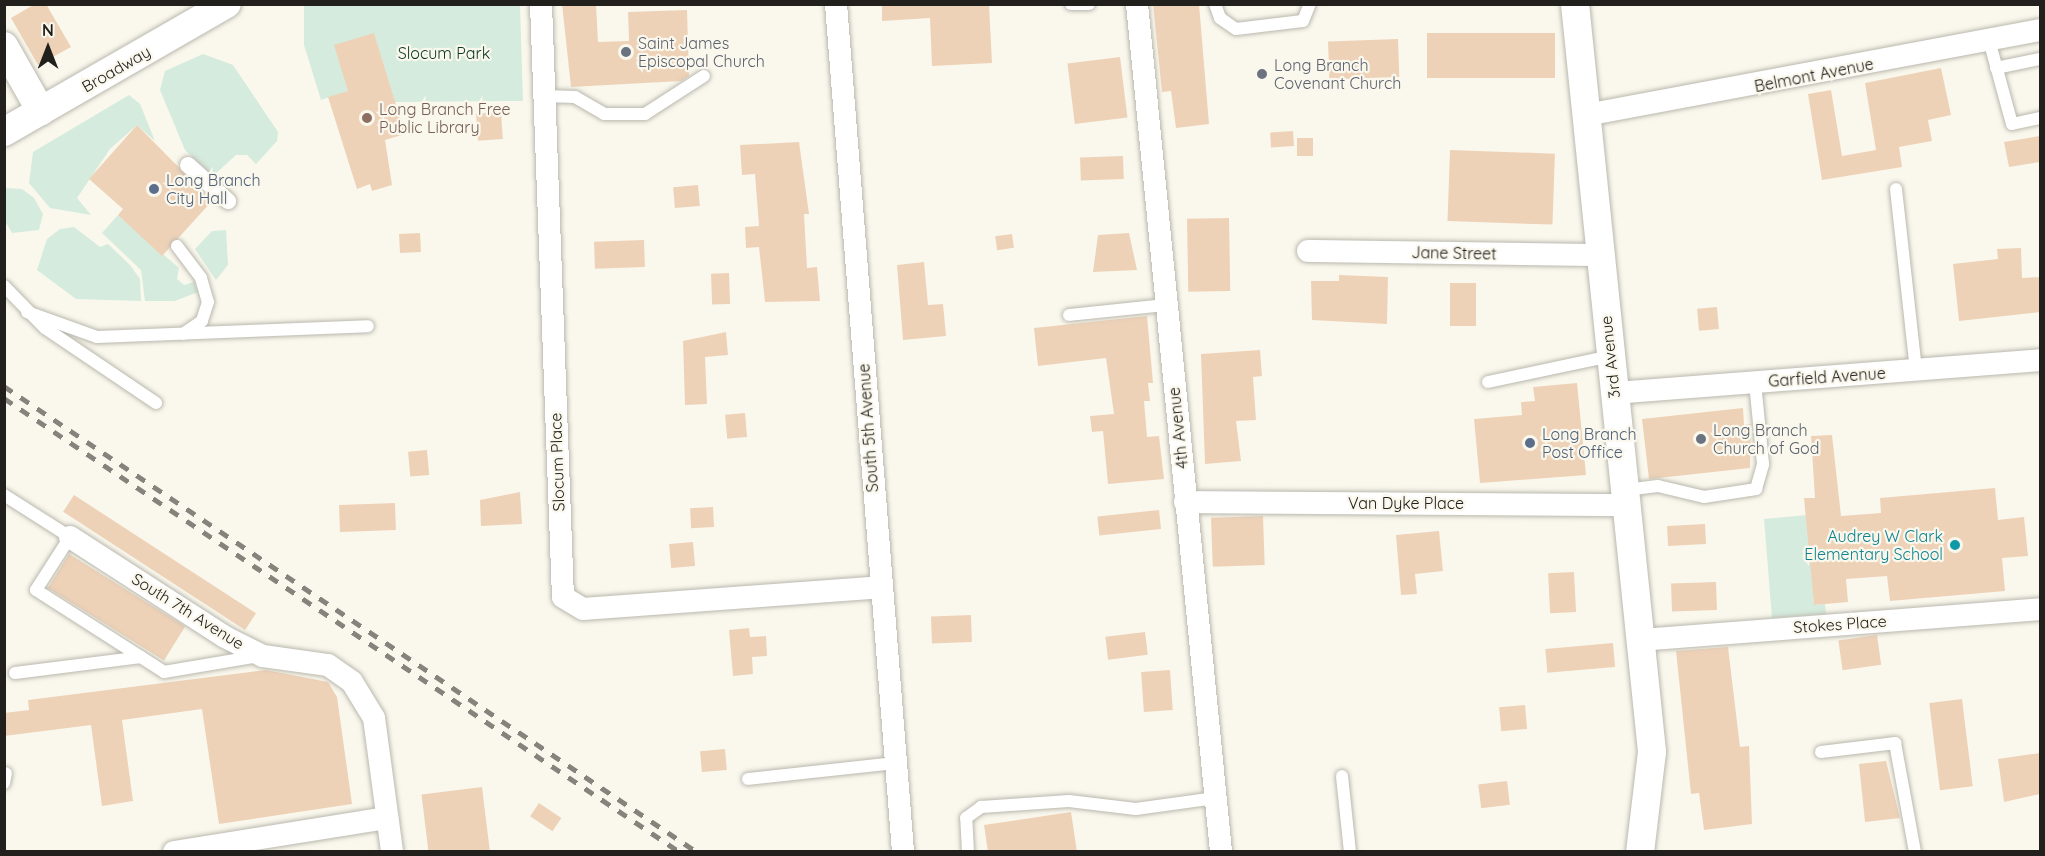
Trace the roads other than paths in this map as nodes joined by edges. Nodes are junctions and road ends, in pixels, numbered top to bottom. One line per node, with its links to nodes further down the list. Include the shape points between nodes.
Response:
1 (227, 4): 17 (street, Broadway)
2 (541, 4): 16 (street, Slocum Place)
3 (836, 4): 44 (street, South 5th Avenue)
4 (1071, 4): 5 (lane)
5 (1089, 4)
6 (1137, 4): 28 (street, 4th Avenue)
7 (1215, 4): 8 (lane, via 1220,18 1236,29 1303,21)
8 (1310, 4)
9 (1575, 4): 18 (street, 3rd Avenue)
10 (2040, 30): 11 (street, Belmont Avenue)
11 (1989, 40): 14 (lane); 18 (street, Belmont Avenue)
12 (4, 46): 17 (street)
13 (2040, 59): 14 (lane)
14 (1996, 68): 19 (lane, via 2012,124)
15 (704, 76): 16 (lane, via 645,114 604,114 575,97)
16 (544, 96): 44 (street, Slocum Place, via 563,597 583,609)
17 (41, 111): 20 (street, Broadway)
18 (1586, 115): 26 (street, 3rd Avenue)
19 (2040, 118)
20 (4, 132)
21 (188, 165): 23 (street)
22 (1896, 189): 35 (lane)
23 (228, 201)
24 (177, 246): 32 (lane, via 204,283 208,307 202,321)
25 (1308, 252): 26 (street, Jane Street)
26 (1599, 255): 33 (street, 3rd Avenue)
27 (4, 286): 29 (lane)
28 (1166, 305): 30 (lane); 42 (street, 4th Avenue)
29 (27, 312): 32 (lane, via 97,337); 39 (lane)
30 (1069, 315)
31 (368, 326): 32 (lane)
32 (182, 334)
33 (1610, 356): 36 (lane); 38 (street, 3rd Avenue)
34 (2040, 360): 35 (street, Garfield Avenue)
35 (1916, 370): 37 (street, Garfield Avenue)
36 (1488, 382)
37 (1755, 382): 38 (street, Garfield Avenue); 41 (lane, via 1763,464 1756,489 1704,498 1658,486)
38 (1614, 393): 41 (street, 3rd Avenue)
39 (156, 403)
40 (4, 495): 43 (lane, South 7th Avenue)
41 (1625, 497): 42 (street, Van Dyke Place); 47 (street, 3rd Avenue)
42 (1185, 502): 56 (street, 4th Avenue)
43 (70, 537): 46 (street, South 7th Avenue); 49 (lane, via 36,590)
44 (880, 587): 53 (street, South 5th Avenue)
45 (2040, 609): 47 (street, Stokes Place)
46 (225, 637): 48 (street, South 7th Avenue); 50 (lane, via 227,654)
47 (1640, 640): 64 (street, 3rd Avenue, via 1652,752)
48 (263, 656): 50 (lane); 57 (street, South 7th Avenue, via 328,664 364,695 374,718)
49 (141, 657): 50 (lane, via 164,672); 51 (lane)
50 (217, 663)
51 (15, 673)
52 (1821, 752): 65 (lane, via 1895,743)
53 (896, 763): 55 (lane); 60 (street, South 5th Avenue)
54 (1342, 776): 63 (lane)
55 (748, 779)
56 (1215, 798): 61 (lane, via 1136,809 1069,801 981,807 966,818); 62 (street, 4th Avenue)
57 (387, 818): 58 (street); 59 (street, South 7th Avenue)
58 (174, 852)
59 (392, 852)
60 (903, 852)
61 (968, 852)
62 (1221, 852)
63 (1350, 852)
64 (1640, 852)
65 (1915, 852)

